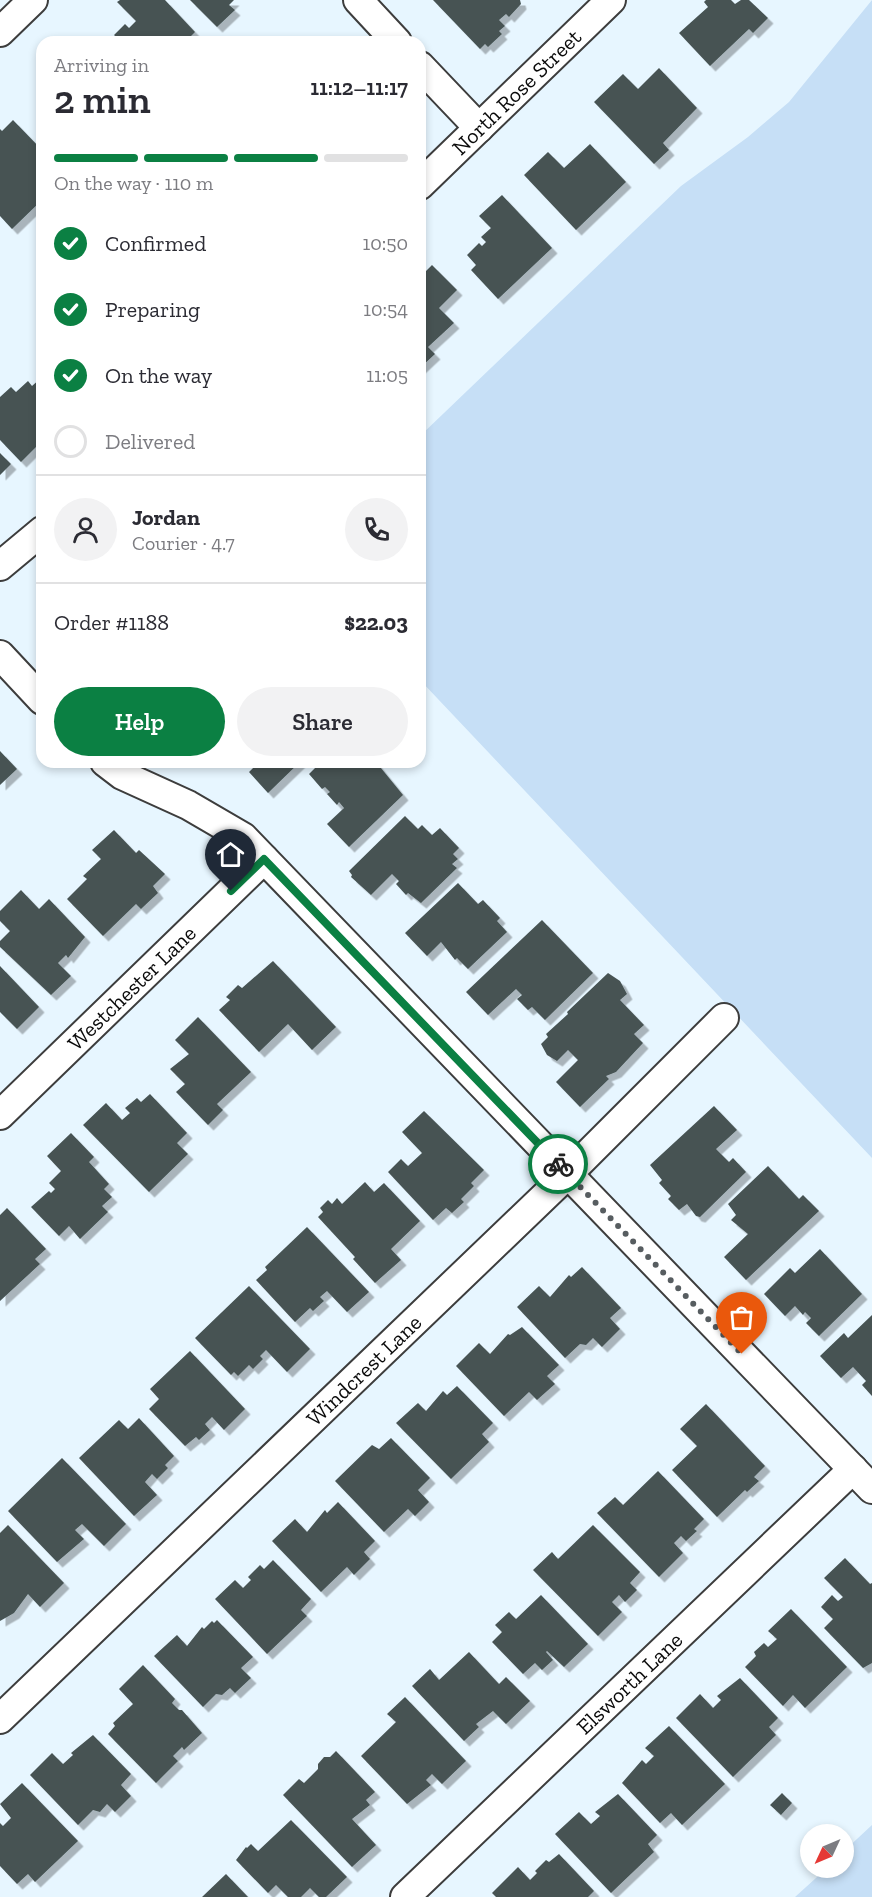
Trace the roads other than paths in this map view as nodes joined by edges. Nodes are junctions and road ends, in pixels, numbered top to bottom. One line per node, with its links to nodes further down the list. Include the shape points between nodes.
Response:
1 (33, 0): 4 (street)
2 (358, 0): 5 (street)
3 (611, 0): 7 (street, North Rose Street)
4 (0, 32)
5 (392, 36)
6 (426, 72): 7 (street)
7 (479, 128): 8 (street, North Rose Street)
8 (426, 179)
9 (36, 536): 10 (street)
10 (0, 566)
11 (0, 655): 12 (street)
12 (36, 694)
13 (113, 768): 14 (street, via 243,837)
14 (264, 859): 16 (street, Westchester Lane); 17 (street)
15 (724, 1018): 17 (street, Windcrest Lane)
16 (0, 1115)
17 (568, 1174): 18 (street); 20 (street, Windcrest Lane)
18 (853, 1469): 19 (street); 21 (street, Elsworth Lane)
19 (872, 1489)
20 (0, 1719)
21 (405, 1897)

